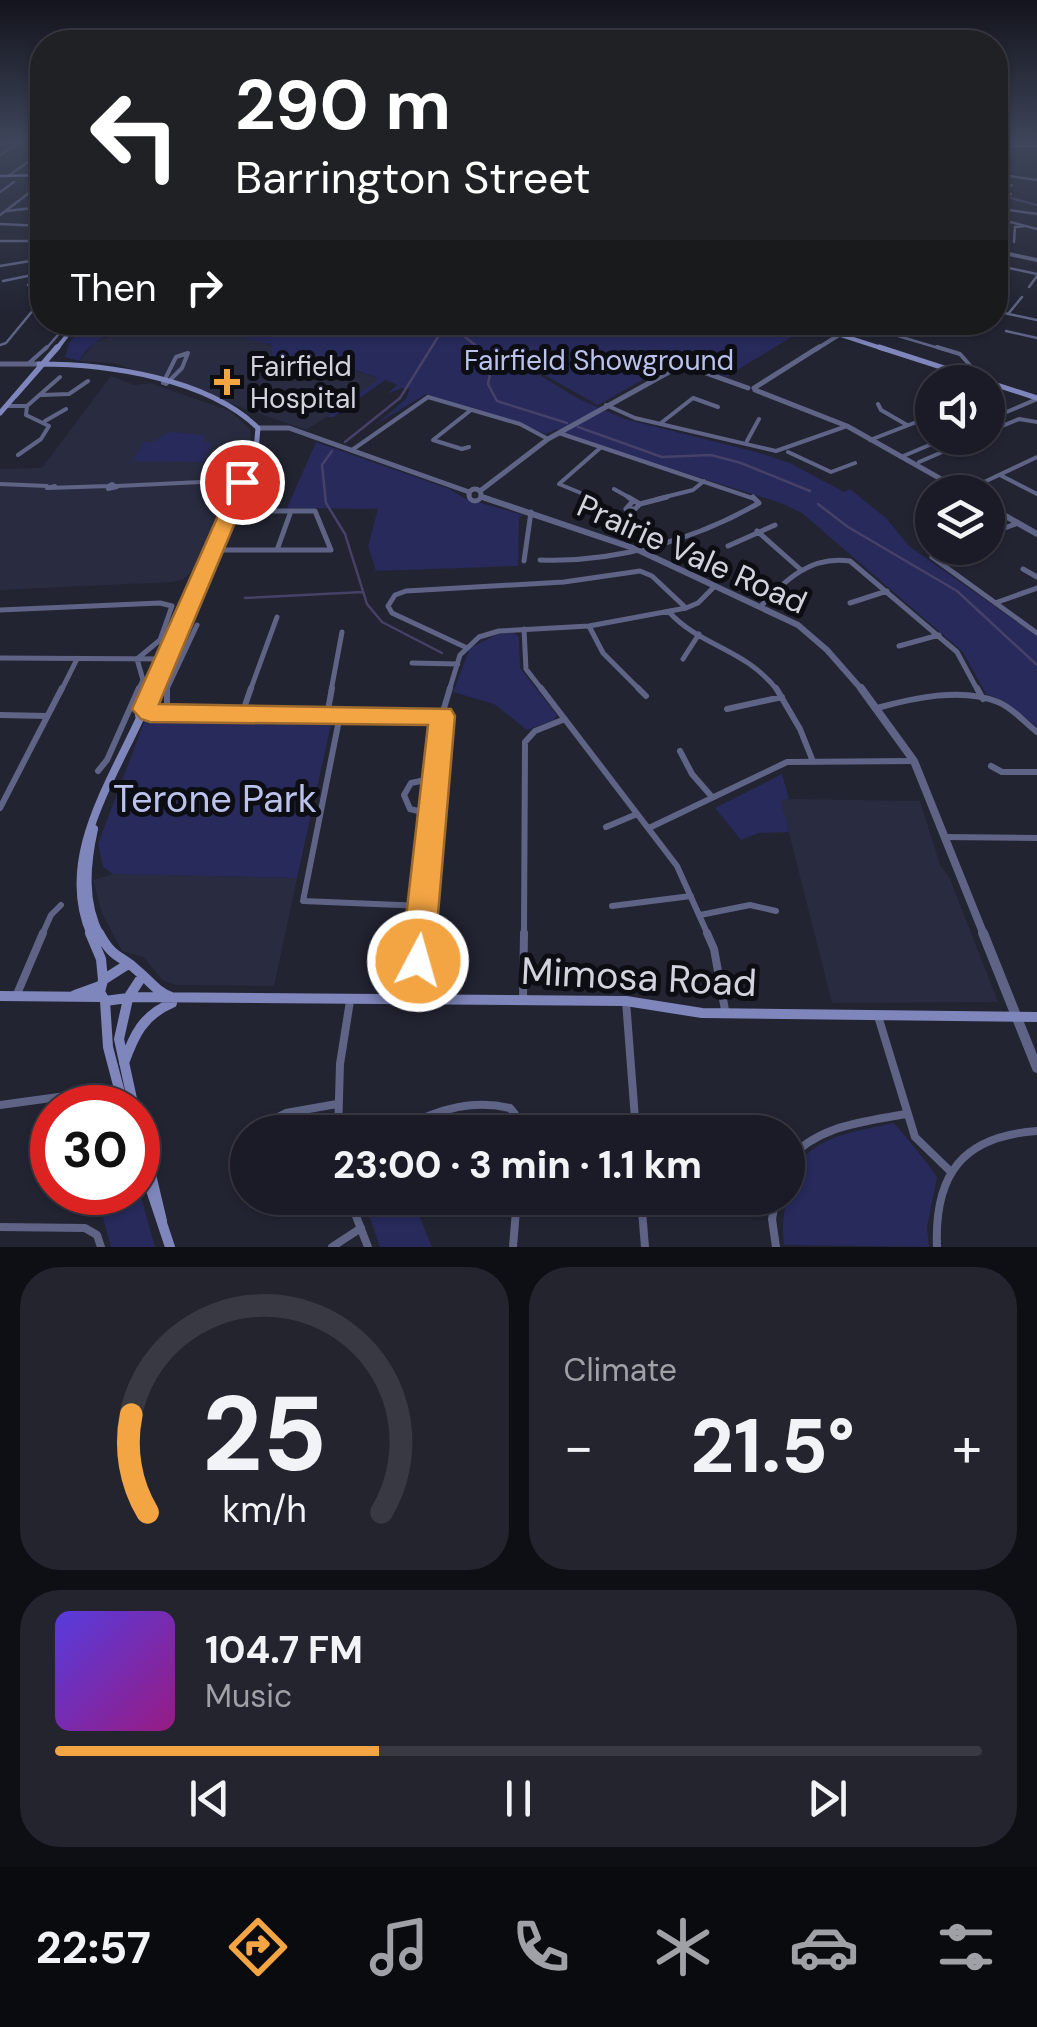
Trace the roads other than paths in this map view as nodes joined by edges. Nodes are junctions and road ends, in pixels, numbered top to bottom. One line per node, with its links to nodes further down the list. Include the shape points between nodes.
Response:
1 (23, 198): 4 (street)
2 (30, 208): 4 (street)
3 (1008, 210): 5 (street)
4 (6, 211): 6 (street)
5 (1037, 214)
6 (0, 215)
7 (1008, 221): 10 (street)
8 (0, 224): 9 (street)
9 (30, 224): 11 (street)
10 (1028, 226): 12 (street); 15 (street, via 1016,228)
11 (18, 228)
12 (1037, 229)
13 (0, 241): 14 (street)
14 (30, 241)
15 (1014, 242)
16 (1008, 254): 17 (street)
17 (1037, 260)
18 (30, 261): 19 (street)
19 (0, 266)
20 (1008, 269): 21 (street)
21 (1037, 275): 24 (street)
22 (30, 276): 23 (street)
23 (4, 281)
24 (1029, 287)
25 (1022, 297): 26 (street)
26 (1008, 314): 28 (street)
27 (30, 315): 35 (street)
28 (1037, 320)
29 (1008, 331): 34 (street)
30 (58, 335): 38 (street)
31 (839, 335): 40 (main road); 49 (street)
32 (898, 335): 41 (street, via 960,354)
33 (66, 336): 36 (main road); 42 (main road)
34 (1037, 338)
35 (0, 345)
36 (58, 350): 39 (main road, via 57,360); 42 (main road)
37 (0, 364): 38 (street)
38 (28, 364): 42 (street)
39 (78, 364): 42 (main road); 43 (main road)
40 (933, 365)
41 (969, 365)
42 (42, 366): 53 (main road)
43 (134, 374): 44 (street); 47 (main road)
44 (169, 375): 47 (street); 47 (street, via 178,355 188,353)
45 (60, 377): 50 (street)
46 (88, 381): 50 (street, via 69,394)
47 (164, 384): 69 (main road, via 242,412)
48 (1005, 388): 51 (main road)
49 (752, 389): 55 (street, via 681,364); 67 (street)
50 (42, 396): 54 (street)
51 (1037, 398): 60 (street)
52 (878, 404): 68 (street)
53 (6, 406): 54 (street); 59 (main road)
54 (28, 406): 62 (street, via 26,415)
55 (606, 406): 64 (street); 70 (street)
56 (718, 408): 64 (street, via 693,398)
57 (66, 409): 62 (street)
58 (472, 410): 71 (street); 74 (street, via 433,440); 76 (street, via 426,398)
59 (0, 413)
60 (1005, 413)
61 (759, 419): 73 (street)
62 (42, 422): 79 (street, via 48,429)
63 (1037, 422): 66 (street)
64 (660, 423): 73 (street)
65 (915, 423): 68 (street)
66 (1005, 425)
67 (847, 426): 72 (street); 77 (street)
68 (908, 426): 72 (street)
69 (258, 428): 76 (street, via 289,428); 88 (main road)
70 (559, 432): 71 (street); 75 (street)
71 (548, 439): 91 (street)
72 (870, 440): 81 (street)
73 (747, 441): 77 (street)
74 (469, 447)
75 (599, 449): 87 (street); 93 (street, via 560,484)
76 (352, 450): 91 (street)
77 (785, 451): 84 (street, via 831,472)
78 (915, 451): 81 (street)
79 (18, 455)
80 (935, 455): 83 (street)
81 (901, 457): 86 (street)
82 (1037, 457): 85 (street)
83 (919, 462)
84 (855, 463)
85 (998, 474): 92 (street)
86 (933, 475)
87 (704, 480): 90 (street, via 697,488 636,503); 104 (street, via 759,501)
88 (242, 482): 89 (street); 94 (main road)
89 (0, 486)
90 (614, 489)
91 (481, 494): 96 (street, Prairie Vale Road)
92 (1037, 494)
93 (593, 498)
94 (229, 511): 95 (street); 136 (main road)
95 (291, 511): 106 (street); 106 (street, via 315,511 331,550)
96 (530, 512): 104 (street, Prairie Vale Road); 107 (street)
97 (1005, 516): 98 (street)
98 (1018, 523): 100 (street); 102 (street)
99 (775, 525): 101 (street)
100 (1005, 528)
101 (757, 531): 103 (street); 110 (street)
102 (1037, 534)
103 (728, 546)
104 (636, 549): 108 (street); 113 (street, Prairie Vale Road)
105 (224, 550): 106 (street)
106 (277, 550)
107 (524, 560)
108 (540, 560)
109 (943, 565): 117 (street)
110 (800, 569): 115 (street, via 846,559); 118 (street)
111 (1023, 569): 112 (street)
112 (1037, 576)
113 (714, 586): 118 (street, Prairie Vale Road); 119 (street)
114 (1037, 588): 117 (street)
115 (887, 591): 116 (street); 129 (street)
116 (850, 603)
117 (996, 603): 127 (street)
118 (760, 607): 143 (street, Prairie Vale Road, via 808,632)
119 (686, 608): 121 (street); 131 (street, via 640,570 564,582 406,591 391,600 388,610 400,618)
120 (0, 610): 135 (street, via 170,604 160,640)
121 (669, 612): 124 (street); 128 (street)
122 (277, 617): 146 (street)
123 (198, 626): 145 (street, via 165,692)
124 (589, 626): 125 (street); 139 (street, via 603,653)
125 (524, 630): 131 (street, via 487,634); 152 (street, via 524,664)
126 (342, 632): 148 (street)
127 (1037, 633)
128 (699, 634): 134 (street); 140 (street, via 749,661)
129 (939, 636): 130 (street); 141 (street, via 963,658)
130 (899, 646)
131 (465, 648): 138 (street)
132 (0, 658): 133 (street)
133 (77, 659): 135 (street); 150 (street)
134 (683, 659)
135 (137, 660): 136 (street); 158 (street, via 143,680)
136 (166, 660): 144 (main road)
137 (412, 662): 138 (street)
138 (458, 664): 151 (street)
139 (646, 696)
140 (782, 697): 142 (street); 155 (street)
141 (983, 698): 143 (street, via 906,699); 153 (street)
142 (727, 708)
143 (876, 708): 156 (street, Prairie Vale Road)
144 (145, 713): 145 (street); 167 (main road)
145 (167, 713): 146 (street)
146 (242, 714): 148 (street)
147 (0, 715): 150 (street)
148 (327, 715): 149 (street)
149 (340, 715): 151 (street); 174 (street, via 303,902)
150 (47, 716): 162 (street)
151 (442, 716): 160 (street)
152 (565, 719): 166 (street); 188 (street, via 525,742)
153 (1037, 732)
154 (680, 751): 163 (street)
155 (812, 760): 156 (street); 163 (street, via 779,765)
156 (914, 761): 170 (street, Prairie Vale Road)
157 (990, 766): 159 (street)
158 (98, 771)
159 (1037, 772)
160 (435, 778): 165 (street); 165 (street, via 411,784 404,795 410,809)
161 (0, 780): 162 (street)
162 (12, 780): 164 (street)
163 (712, 798): 169 (street)
164 (0, 808)
165 (431, 814): 174 (street)
166 (637, 814): 168 (street); 169 (street)
167 (94, 825): 178 (main road, via 87,894 108,947); 180 (main road, via 80,856 78,884 80,908 103,966)
168 (606, 827)
169 (649, 828): 172 (street)
170 (944, 837): 171 (street); 192 (street, Prairie Vale Road)
171 (1037, 838)
172 (692, 896): 175 (street); 177 (street)
173 (61, 905): 182 (street)
174 (423, 906): 187 (street)
175 (612, 906)
176 (776, 910): 177 (street, via 750,905)
177 (700, 916): 190 (street)
178 (126, 966): 179 (main road); 180 (main road, via 114,969)
179 (141, 978): 183 (main road); 184 (main road)
180 (102, 991): 182 (main road); 183 (main road, via 116,1003); 196 (main road)
181 (0, 996): 182 (main road)
182 (16, 996)
183 (129, 998): 184 (main road, Mimosa Road); 194 (main road, via 118,1023)
184 (177, 999): 185 (main road, Mimosa Road)
185 (193, 999): 186 (main road, Mimosa Road); 194 (main road, via 142,1019)
186 (350, 999): 187 (main road, Mimosa Road); 199 (street)
187 (414, 1000): 188 (main road, Mimosa Road)
188 (522, 1000): 189 (main road, Mimosa Road)
189 (626, 1001): 190 (main road, Mimosa Road); 206 (street)
190 (726, 1013): 191 (main road, Mimosa Road)
191 (878, 1016): 192 (main road, Mimosa Road); 201 (street)
192 (1016, 1016): 193 (main road, Mimosa Road); 195 (street, Prairie Vale Road)
193 (1037, 1016)
194 (124, 1064): 197 (main road)
195 (1037, 1068)
196 (118, 1085)
197 (129, 1085)
198 (30, 1101): 200 (street)
199 (337, 1104): 202 (street); 203 (street)
200 (0, 1105)
201 (906, 1114): 208 (street, via 827,1130); 209 (street, via 915,1137)
202 (281, 1115)
203 (337, 1115)
204 (428, 1115): 205 (street, via 471,1104 510,1108)
205 (515, 1115)
206 (635, 1115)
207 (1037, 1131): 209 (street, via 981,1141)
208 (805, 1143)
209 (950, 1172): 226 (street, via 937,1213)
210 (160, 1213): 216 (main road)
211 (160, 1215): 216 (main road)
212 (356, 1215): 218 (street)
213 (516, 1215): 223 (street)
214 (642, 1215): 224 (street)
215 (773, 1215): 225 (street)
216 (162, 1221): 220 (main road)
217 (0, 1226): 219 (street, via 84,1228)
218 (361, 1228): 221 (street); 222 (street)
219 (101, 1247)
220 (170, 1247)
221 (332, 1247)
222 (368, 1247)
223 (513, 1247)
224 (645, 1247)
225 (776, 1247)
226 (937, 1247)

